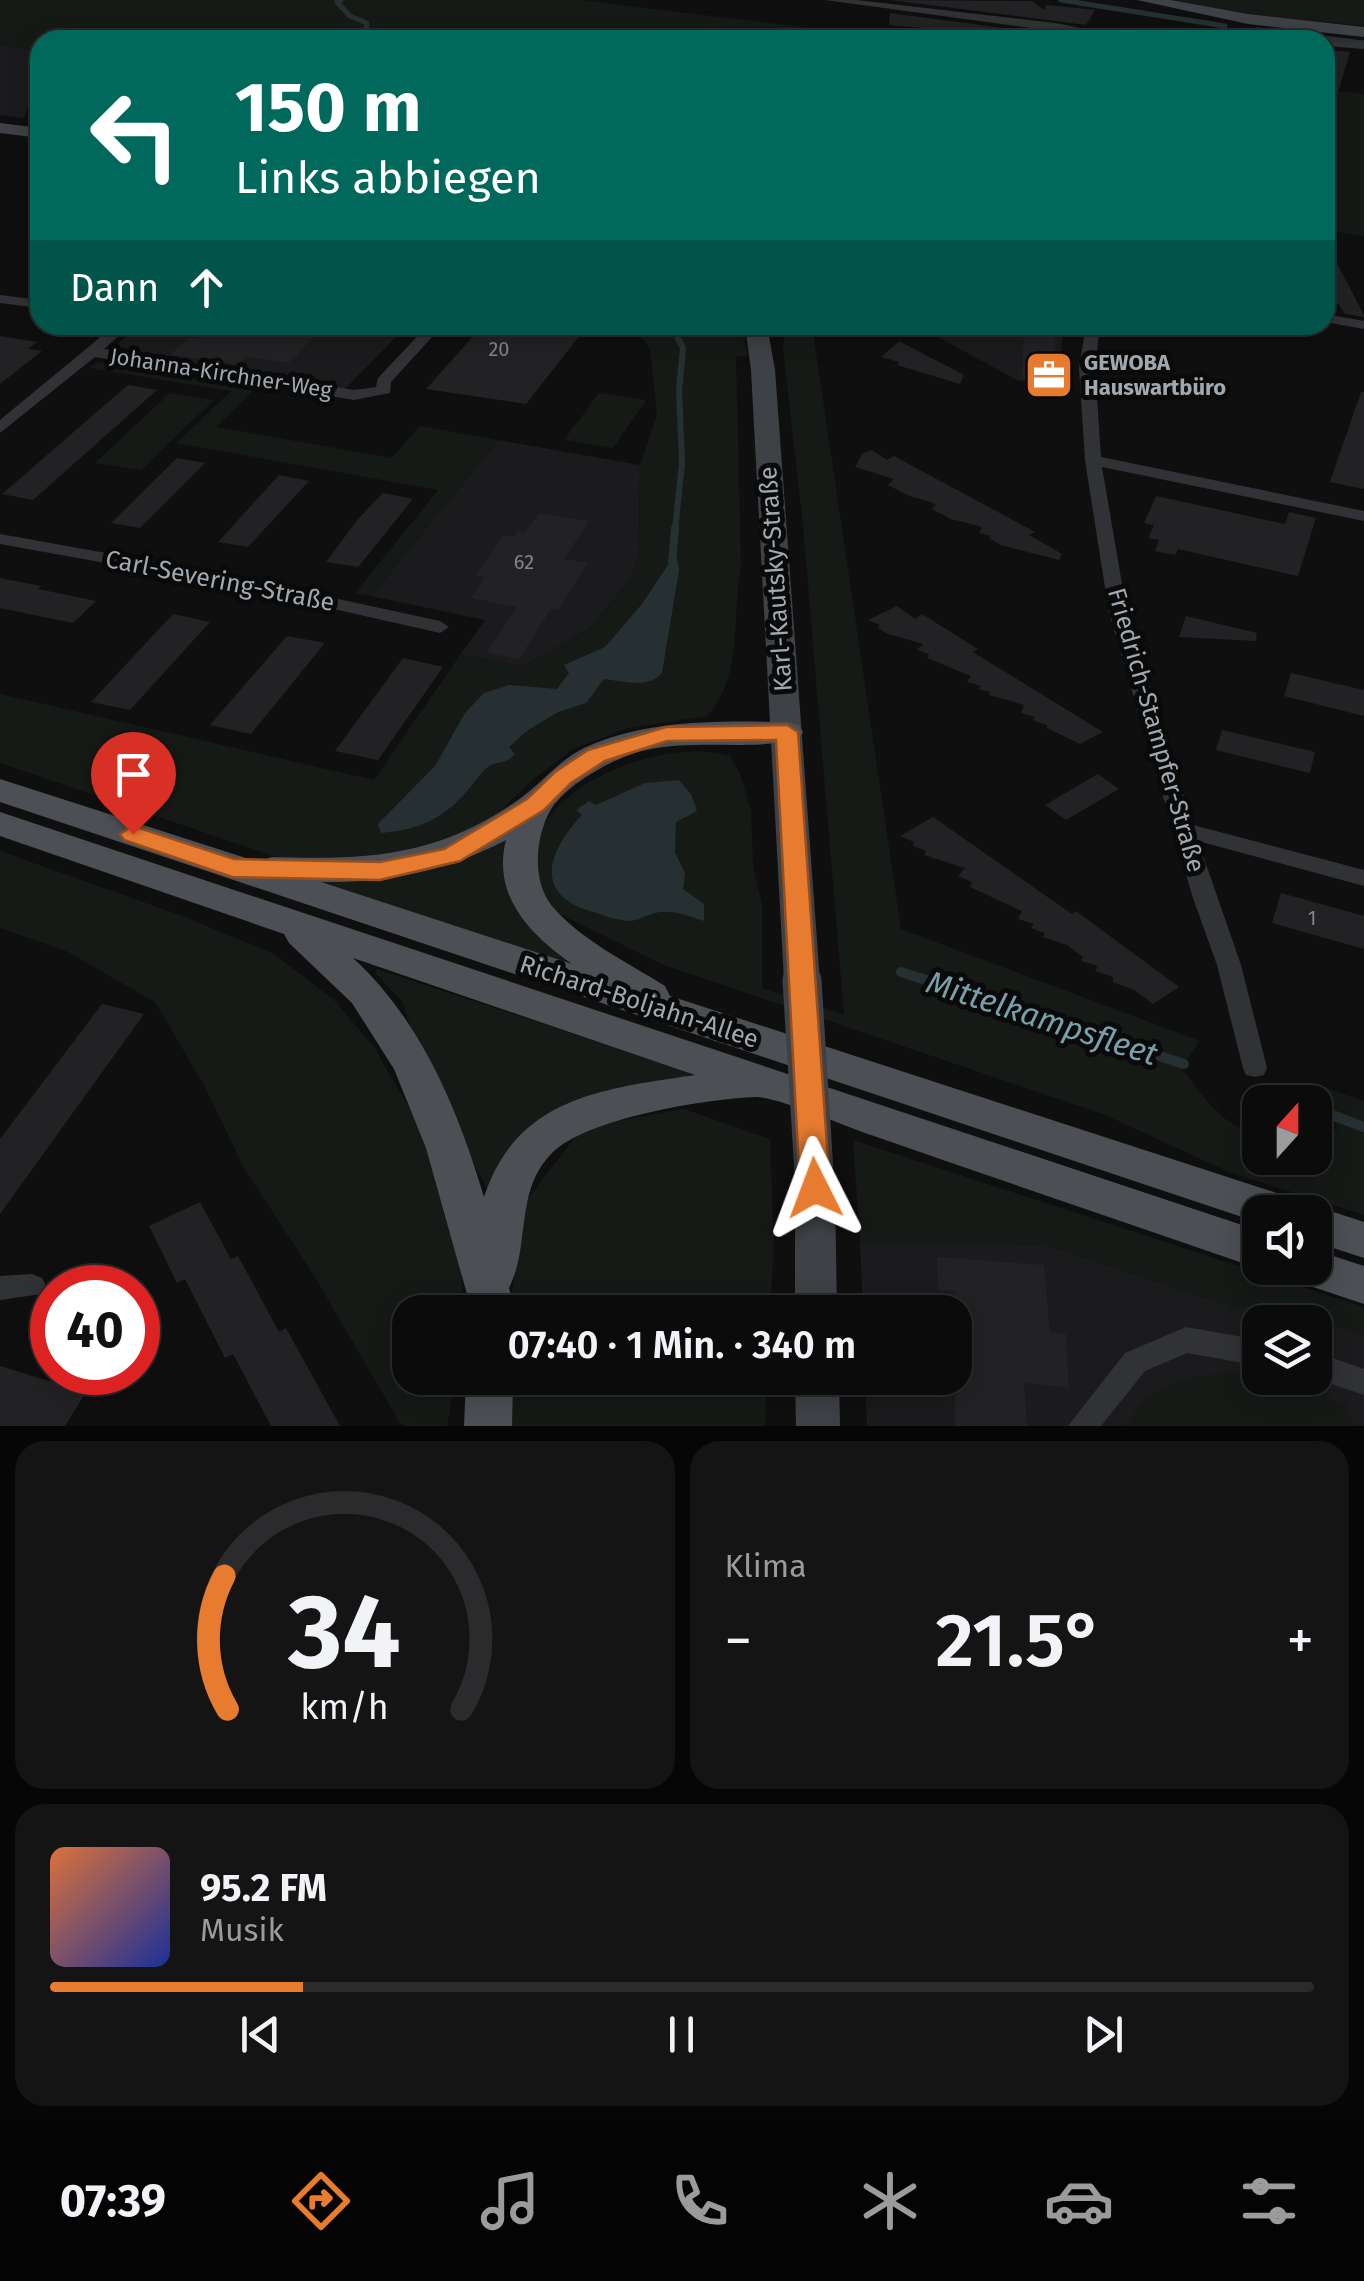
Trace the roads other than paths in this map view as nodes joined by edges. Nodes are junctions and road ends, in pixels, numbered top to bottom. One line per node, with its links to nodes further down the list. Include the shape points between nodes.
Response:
1 (830, 0): 4 (street)
2 (1145, 0): 3 (street)
3 (1248, 19): 5 (street); 6 (street)
4 (1078, 30)
5 (1244, 30)
6 (1364, 32)
7 (1335, 44): 8 (street)
8 (1364, 46)
9 (0, 128): 10 (street)
10 (30, 132)
11 (0, 140): 12 (street)
12 (30, 143)
13 (0, 299): 14 (street)
14 (30, 303)
15 (1335, 320): 16 (street)
16 (1364, 325)
17 (112, 335): 21 (street)
18 (427, 335): 21 (street, Johanna-Kirchner-Weg, via 383,381 384,390 354,395)
19 (758, 335): 27 (street, Karl-Kautsky-Straße)
20 (1092, 335): 23 (street, Friedrich-Stampfer-Straße, via 1086,368)
21 (92, 352): 22 (street)
22 (0, 428)
23 (1092, 460): 24 (street); 31 (street, Friedrich-Stampfer-Straße, via 1118,613)
24 (1364, 516)
25 (0, 538): 26 (street, Carl-Severing-Straße)
26 (440, 626)
27 (787, 732): 29 (main road, via 666,734 596,756); 48 (street, Karl-Kautsky-Straße, bridge)
28 (0, 790): 32 (main road, Richard-Boljahn-Allee)
29 (536, 805): 32 (main road, via 452,856 412,866 340,872); 35 (main road, via 519,870 525,896 564,942)
30 (0, 824): 34 (main road, Richard-Boljahn-Allee)
31 (1184, 830): 33 (street); 36 (street, Friedrich-Stampfer-Straße)
32 (232, 868): 35 (main road, Richard-Boljahn-Allee)
33 (1364, 878)
34 (291, 924): 37 (main road, Richard-Boljahn-Allee); 46 (main road, via 354,980 396,1038 424,1091)
35 (680, 1016): 38 (main road, Richard-Boljahn-Allee)
36 (1256, 1068)
37 (758, 1082): 41 (main road, Richard-Boljahn-Allee); 47 (main road, via 628,1103 540,1137 514,1173 499,1216)
38 (1242, 1200)
39 (1332, 1230): 40 (main road)
40 (1364, 1240)
41 (1242, 1244)
42 (1332, 1275): 43 (main road)
43 (1364, 1285)
44 (30, 1286): 45 (street)
45 (0, 1288)
46 (488, 1295)
47 (492, 1295)
48 (816, 1295)
49 (1242, 1350): 56 (street, via 1186,1340 1135,1362)
50 (1332, 1371): 51 (street)
51 (1364, 1382)
52 (489, 1395): 54 (main road)
53 (817, 1395): 55 (street)
54 (488, 1426)
55 (818, 1426)
56 (1083, 1426)

